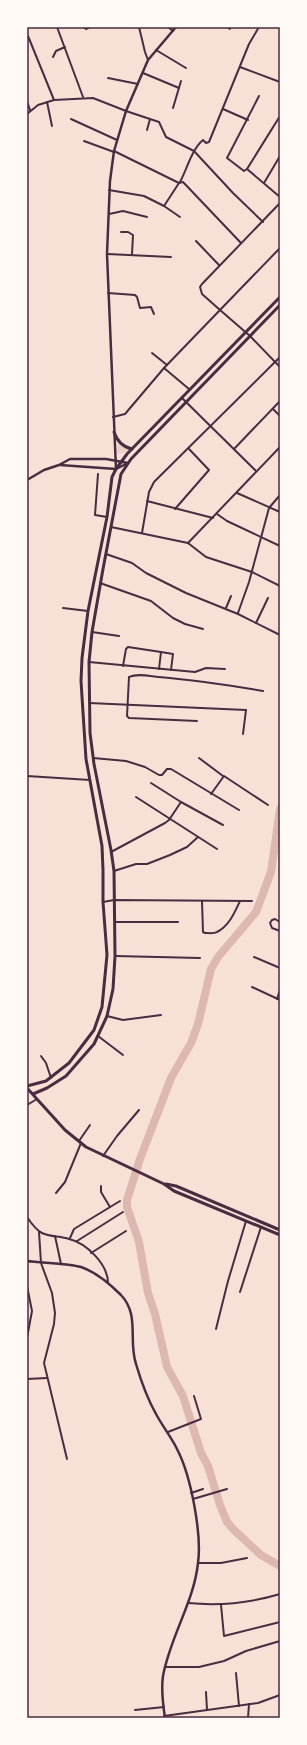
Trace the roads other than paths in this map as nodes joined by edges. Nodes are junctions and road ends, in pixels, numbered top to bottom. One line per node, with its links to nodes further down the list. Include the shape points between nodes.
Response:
1 (57, 27): 12 (street)
2 (83, 27): 3 (street)
3 (90, 27)
4 (139, 27): 15 (street)
5 (168, 27): 10 (street)
6 (176, 27): 10 (street)
7 (227, 27): 9 (street)
8 (259, 27): 16 (street)
9 (230, 29)
10 (172, 31): 13 (street)
11 (28, 36): 26 (street)
12 (64, 47): 14 (street, via 56,51); 25 (street)
13 (156, 50): 15 (street); 17 (street)
14 (53, 57)
15 (148, 60): 18 (street)
16 (240, 67): 21 (street); 30 (street)
17 (186, 68)
18 (143, 73): 22 (street); 23 (street)
19 (108, 78): 22 (street)
20 (181, 81): 23 (street)
21 (280, 82)
22 (138, 84): 32 (street)
23 (179, 88): 29 (street)
24 (259, 96): 37 (street)
25 (83, 97): 26 (street); 32 (street, via 102,100)
26 (54, 100): 28 (street)
27 (27, 101): 31 (street)
28 (47, 102): 31 (street); 39 (street)
29 (173, 108)
30 (223, 109): 37 (street); 44 (street, via 209,142 202,141)
31 (30, 110): 33 (street)
32 (126, 111): 36 (street); 41 (street)
33 (27, 114)
34 (280, 116): 38 (street)
35 (71, 119): 41 (street)
36 (150, 119): 40 (street); 44 (street, via 160,122 166,137)
37 (248, 120): 46 (street, via 227,158 244,171)
38 (279, 120): 46 (street)
39 (52, 126)
40 (147, 130)
41 (117, 140): 43 (street)
42 (84, 141): 43 (street)
43 (114, 151): 47 (street); 49 (street)
44 (194, 151): 47 (street); 56 (street)
45 (280, 156): 48 (street)
46 (247, 169): 48 (street)
47 (180, 183): 52 (street); 59 (street, via 183,182)
48 (264, 183): 50 (street)
49 (109, 190): 52 (street, via 144,196); 53 (street)
50 (280, 197)
51 (280, 203): 56 (street)
52 (164, 206): 55 (street)
53 (108, 214): 54 (street, via 123,211); 61 (street)
54 (147, 217)
55 (180, 217)
56 (263, 222): 59 (street)
57 (121, 232): 62 (street, via 131,233 134,237)
58 (196, 242): 64 (street)
59 (241, 243): 64 (street)
60 (280, 248): 68 (street)
61 (107, 254): 62 (street); 65 (street)
62 (132, 254): 63 (street)
63 (171, 257)
64 (219, 265): 68 (street, via 200,287 202,294)
65 (108, 293): 69 (street, via 134,295 138,297 139,307 151,307); 84 (street)
66 (280, 297): 70 (main road)
67 (280, 305): 71 (main road)
68 (220, 310): 70 (street); 75 (street)
69 (154, 314)
70 (245, 333): 71 (street); 78 (main road)
71 (250, 336): 74 (street); 80 (main road)
72 (152, 353): 75 (street)
73 (280, 357): 74 (street)
74 (275, 362): 76 (street); 85 (street)
75 (167, 365): 77 (street)
76 (280, 367)
77 (164, 368): 78 (street); 84 (street, via 124,414)
78 (190, 390): 79 (main road)
79 (182, 398): 80 (street); 88 (main road)
80 (186, 401): 85 (street); 93 (main road)
81 (280, 401): 82 (street)
82 (272, 409): 83 (street); 90 (street)
83 (280, 416)
84 (113, 417): 86 (street)
85 (210, 426): 89 (street); 90 (street)
86 (114, 432): 88 (main road, via 122,445); 91 (street)
87 (280, 447): 96 (street)
88 (132, 449): 92 (main road)
89 (188, 449): 101 (street, via 154,482); 103 (street, via 209,470)
90 (234, 449): 96 (street)
91 (115, 459): 92 (street); 94 (street, via 70,459); 95 (street)
92 (122, 462): 93 (street); 95 (main road)
93 (128, 463): 95 (street); 108 (main road, via 121,474)
94 (60, 465): 95 (street); 98 (street, via 44,470)
95 (116, 469): 106 (main road, via 112,477)
96 (256, 471): 99 (street)
97 (98, 474): 106 (street, via 95,515)
98 (27, 480)
99 (237, 493): 102 (street); 105 (street)
100 (280, 495): 102 (street)
101 (147, 501): 103 (street); 109 (street)
102 (269, 508): 104 (street); 110 (street)
103 (175, 509): 107 (street)
104 (280, 512)
105 (217, 513): 107 (street); 110 (street, via 227,522)
106 (107, 517): 121 (main road)
107 (213, 518): 111 (street)
108 (111, 527): 109 (street); 113 (main road)
109 (142, 533): 111 (street)
110 (261, 537): 112 (street); 114 (street)
111 (188, 543): 114 (street, via 206,557)
112 (280, 546)
113 (106, 554): 115 (main road); 120 (street, via 132,563 186,593)
114 (252, 572): 116 (street); 122 (street)
115 (100, 583): 124 (street, via 151,601 173,618); 125 (main road)
116 (280, 586)
117 (231, 596): 120 (street)
118 (268, 598): 123 (street)
119 (63, 608): 121 (street)
120 (226, 609): 122 (street)
121 (88, 611): 136 (main road, via 82,658)
122 (238, 614): 123 (street)
123 (256, 623): 126 (street)
124 (203, 629)
125 (92, 632): 127 (street); 129 (main road)
126 (280, 635)
127 (120, 636)
128 (161, 652): 130 (street, via 128,647); 131 (street); 133 (street, via 173,654)
129 (89, 662): 130 (street); 135 (main road)
130 (123, 666): 131 (street)
131 (159, 669): 133 (street)
132 (225, 669): 133 (street, via 206,668 195,672)
133 (172, 670)
134 (263, 691): 138 (street, via 134,674 129,677)
135 (89, 696): 136 (main road); 137 (main road)
136 (82, 697): 145 (main road)
137 (89, 702): 138 (street); 141 (main road)
138 (128, 705): 139 (street, via 129,718); 140 (street, via 246,710)
139 (196, 721)
140 (243, 734)
141 (93, 758): 147 (street, via 126,761 159,775 169,769); 156 (main road)
142 (199, 758): 144 (street)
143 (27, 776): 145 (street)
144 (223, 776): 147 (street); 150 (street)
145 (90, 780): 162 (main road, via 102,846)
146 (152, 783): 149 (street)
147 (211, 794): 151 (street)
148 (136, 797): 152 (street)
149 (182, 802): 152 (street); 153 (street)
150 (268, 805)
151 (239, 810)
152 (170, 819): 154 (street); 156 (street)
153 (223, 825)
154 (198, 837): 155 (street); 157 (street, via 182,850 159,860)
155 (217, 850)
156 (112, 852): 157 (main road)
157 (114, 871): 158 (main road)
158 (114, 900): 159 (street); 162 (street); 163 (main road)
159 (202, 901): 160 (street); 160 (street, via 205,934 218,932 236,911)
160 (240, 901): 161 (street)
161 (252, 901)
162 (103, 902): 180 (main road, via 107,955 102,1007 89,1039 69,1063)
163 (114, 922): 164 (street); 167 (main road)
164 (178, 922)
165 (280, 922): 166 (street, via 275,919 270,923 272,928)
166 (280, 932)
167 (115, 956): 169 (street); 176 (main road, via 113,988)
168 (254, 957): 170 (street)
169 (200, 958)
170 (280, 968)
171 (252, 987): 173 (street)
172 (280, 990): 173 (street)
173 (276, 999): 174 (street)
174 (280, 1000)
175 (161, 1015): 176 (street, via 123,1020)
176 (107, 1016): 177 (main road)
177 (98, 1036): 178 (street); 183 (main road, via 83,1058 66,1076)
178 (123, 1055)
179 (41, 1056): 180 (street)
180 (51, 1078): 181 (main road)
181 (27, 1087): 183 (main road)
182 (27, 1093): 183 (main road)
183 (33, 1094): 184 (main road)
184 (37, 1099): 185 (street); 188 (main road, via 65,1130)
185 (27, 1106)
186 (139, 1110): 189 (street)
187 (90, 1125): 188 (street)
188 (80, 1142): 189 (main road); 192 (street, via 65,1182)
189 (103, 1156): 190 (main road)
190 (164, 1184): 197 (main road, via 174,1191); 198 (main road, via 176,1186)
191 (101, 1186): 194 (street, via 101,1192)
192 (56, 1193)
193 (120, 1201): 194 (street)
194 (110, 1207): 205 (street, via 74,1229)
195 (123, 1212): 206 (street)
196 (27, 1217): 202 (street)
197 (246, 1221): 199 (main road); 216 (street)
198 (265, 1224): 199 (main road); 200 (main road)
199 (262, 1228): 203 (main road); 215 (street)
200 (280, 1230)
201 (126, 1231): 207 (street)
202 (39, 1232): 204 (street); 209 (street)
203 (280, 1235)
204 (55, 1236): 205 (street); 210 (street)
205 (70, 1239): 206 (street)
206 (77, 1241): 207 (street)
207 (91, 1253): 212 (street)
208 (27, 1261): 209 (street)
209 (41, 1263): 210 (street); 218 (street, via 52,1293 55,1313 44,1363)
210 (61, 1265): 213 (street, via 82,1268)
211 (111, 1273): 212 (street)
212 (108, 1275): 213 (street)
213 (108, 1282): 221 (street, via 122,1296 131,1311 134,1360 144,1391)
214 (27, 1286): 217 (street, via 32,1311)
215 (240, 1292)
216 (216, 1330)
217 (27, 1338)
218 (47, 1378): 219 (street); 222 (street)
219 (27, 1379)
220 (194, 1396): 221 (street, via 200,1420)
221 (168, 1432): 225 (street, via 179,1452)
222 (67, 1459)
223 (203, 1489): 225 (street)
224 (226, 1490): 226 (street)
225 (191, 1492): 226 (street)
226 (193, 1499): 228 (street, via 199,1542)
227 (247, 1558): 228 (street, via 221,1563)
228 (198, 1563): 230 (street)
229 (280, 1594): 231 (street)
230 (187, 1603): 231 (street); 234 (street)
231 (221, 1604): 232 (street, via 224,1636)
232 (280, 1622)
233 (280, 1641): 234 (street, via 199,1667)
234 (165, 1667): 240 (street)
235 (236, 1673): 239 (street)
236 (206, 1692): 242 (street)
237 (280, 1695): 238 (street, via 264,1702)
238 (249, 1704): 239 (street); 244 (street)
239 (239, 1706): 242 (street)
240 (164, 1707): 241 (street); 243 (street)
241 (136, 1710)
242 (207, 1710): 243 (street)
243 (164, 1717)
244 (248, 1718)

